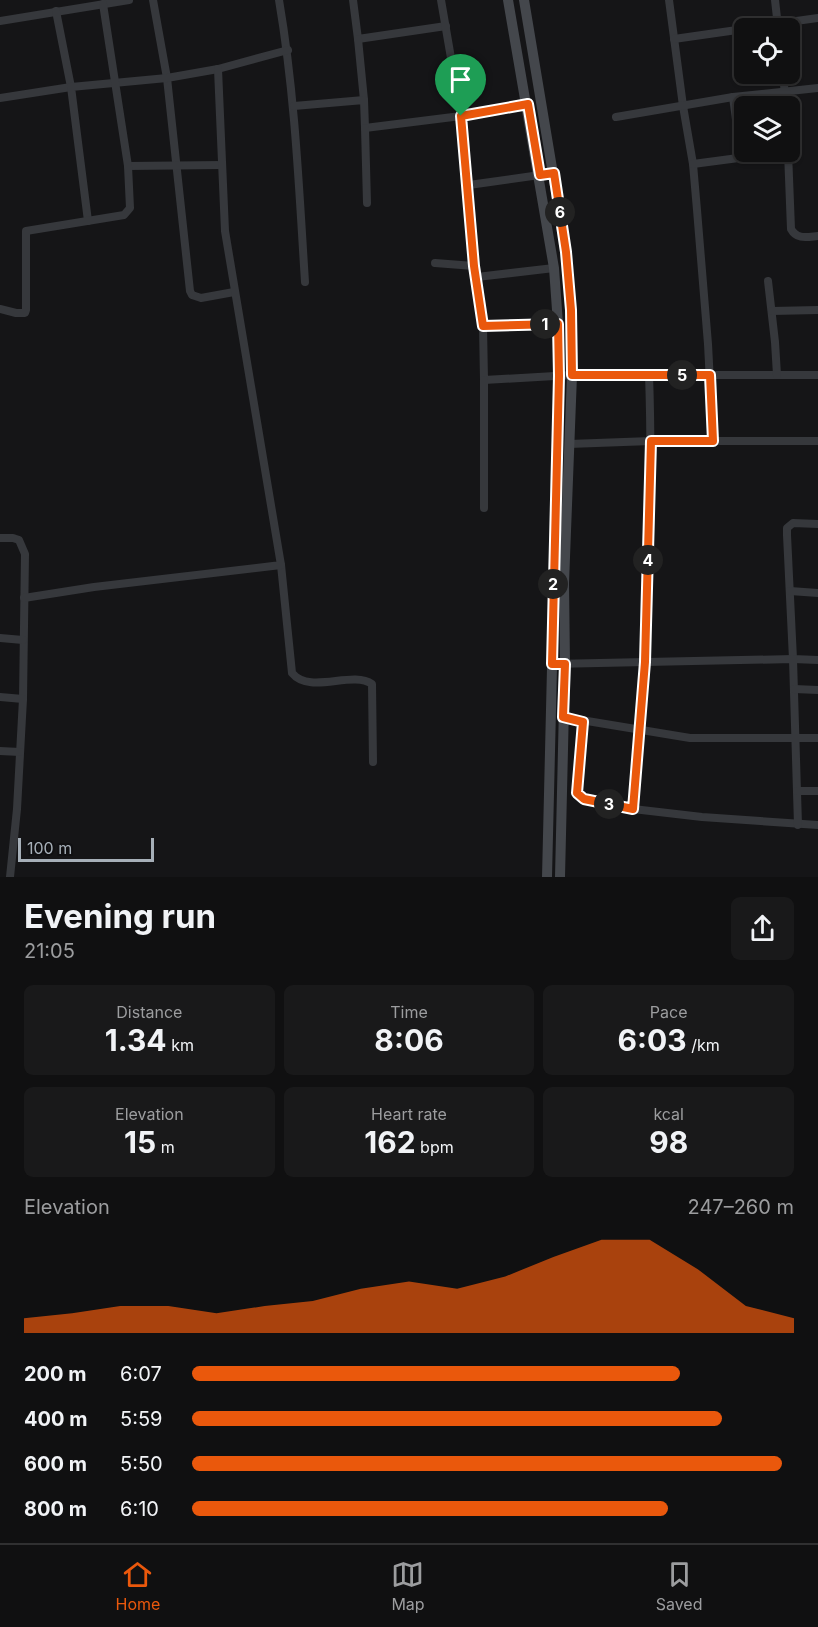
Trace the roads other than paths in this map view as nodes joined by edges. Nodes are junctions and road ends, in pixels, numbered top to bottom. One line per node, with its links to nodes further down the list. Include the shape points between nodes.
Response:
1 (123, 0): 2 (street); 11 (street)
2 (129, 0)
3 (153, 0): 23 (street)
4 (279, 0): 21 (street)
5 (353, 0): 19 (street)
6 (441, 0): 17 (street)
7 (508, 0): 33 (main road)
8 (524, 0): 46 (main road)
9 (669, 0): 20 (street)
10 (775, 0): 13 (street)
11 (103, 4): 12 (street); 24 (street)
12 (56, 11): 15 (street); 26 (street)
13 (777, 18)
14 (818, 18): 16 (street)
15 (0, 21)
16 (800, 22)
17 (446, 26): 19 (street); 37 (street)
18 (734, 30): 20 (street)
19 (358, 39): 32 (street)
20 (674, 39): 36 (street)
21 (288, 50): 22 (street); 35 (street)
22 (218, 69): 23 (street); 44 (street)
23 (167, 78): 24 (street); 43 (street)
24 (116, 82): 26 (street); 45 (street)
25 (784, 84): 28 (street)
26 (71, 87): 30 (street); 50 (street)
27 (818, 88): 28 (street)
28 (785, 91): 29 (street); 31 (street)
29 (785, 96)
30 (0, 98)
31 (733, 98): 34 (street); 36 (street)
32 (364, 99): 35 (street); 39 (street)
33 (528, 104): 37 (street); 47 (main road)
34 (734, 105)
35 (294, 106): 57 (street)
36 (683, 106): 38 (street); 42 (street)
37 (461, 116): 39 (street); 48 (street)
38 (616, 117)
39 (365, 128): 49 (street)
40 (734, 158): 42 (street)
41 (787, 162): 51 (street, via 791,229 797,236)
42 (693, 164): 66 (street)
43 (177, 165): 44 (street); 45 (street); 58 (street, via 190,291 201,298)
44 (222, 165): 58 (street, via 225,231)
45 (128, 166): 50 (street, via 128,212)
46 (554, 173): 47 (street); 65 (main road, via 568,275)
47 (540, 175): 48 (street); 54 (main road)
48 (469, 185): 53 (street)
49 (367, 202)
50 (88, 221): 59 (street, via 26,231 25,313)
51 (818, 236)
52 (435, 263): 53 (street)
53 (474, 266): 55 (street)
54 (554, 268): 55 (street); 62 (main road)
55 (477, 277): 63 (street)
56 (768, 281): 61 (street)
57 (305, 282)
58 (234, 291): 78 (street)
59 (0, 309)
60 (818, 310): 61 (street)
61 (772, 311): 67 (street)
62 (558, 324): 63 (street); 69 (main road)
63 (483, 326): 70 (street)
64 (649, 374): 65 (street); 66 (street); 71 (street)
65 (572, 375): 69 (street); 74 (main road)
66 (710, 375): 67 (street); 72 (street)
67 (777, 375): 68 (street)
68 (818, 375)
69 (559, 376): 70 (street); 87 (main road)
70 (484, 380): 75 (street)
71 (651, 441): 72 (street); 74 (street); 86 (street)
72 (713, 441): 73 (street)
73 (818, 441)
74 (569, 444): 88 (main road)
75 (484, 508)
76 (818, 524): 79 (street, via 793,523 787,528)
77 (0, 538): 81 (street, via 19,540 23,546)
78 (281, 565): 81 (street); 100 (street, via 292,673 304,681 364,680 372,684)
79 (790, 591): 80 (street); 84 (street)
80 (818, 593)
81 (24, 598): 83 (street)
82 (0, 638): 83 (street)
83 (23, 640): 92 (street)
84 (793, 659): 85 (street); 86 (street); 89 (street)
85 (818, 660)
86 (645, 662): 88 (street); 95 (street)
87 (552, 664): 88 (street); 107 (main road)
88 (565, 664): 93 (main road)
89 (794, 689): 90 (street); 96 (street)
90 (818, 690)
91 (0, 697): 92 (street)
92 (23, 699): 99 (street)
93 (563, 717): 94 (street); 108 (main road)
94 (583, 722): 95 (street); 103 (street, via 577,793 584,799)
95 (639, 730): 96 (street, via 690,738); 103 (street)
96 (795, 737): 97 (street); 101 (street)
97 (818, 738)
98 (0, 751): 99 (street)
99 (20, 752): 106 (street)
100 (373, 762)
101 (797, 791): 102 (street); 104 (street)
102 (818, 791)
103 (633, 809): 104 (street)
104 (798, 825): 105 (street)
105 (818, 825)
106 (10, 877)
107 (547, 877)
108 (560, 877)

